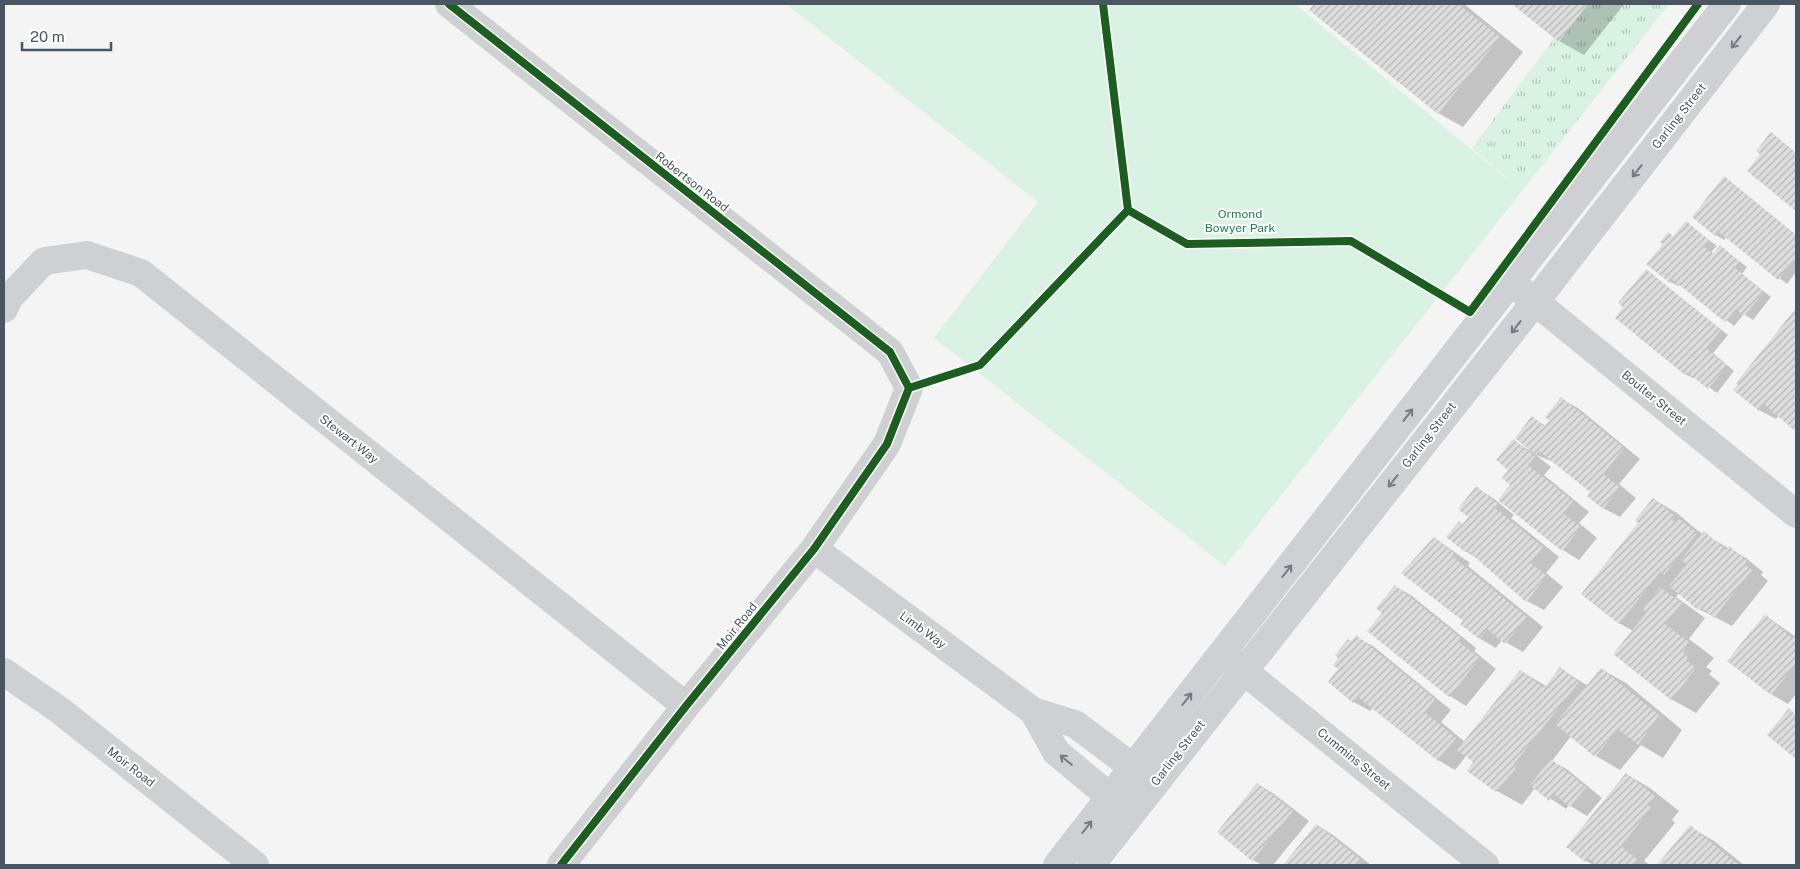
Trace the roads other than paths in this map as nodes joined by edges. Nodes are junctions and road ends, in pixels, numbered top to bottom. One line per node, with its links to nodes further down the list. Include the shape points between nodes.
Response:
1 (449, 4): 7 (street, Robertson Road, via 890,352)
2 (1727, 4): 4 (street, Garling Street)
3 (1766, 4): 5 (street, Garling Street, one-way to 5)
4 (1511, 282): 5 (street, Boulter Street); 10 (street, Garling Street, one-way to 4)
5 (1535, 302): 8 (street, Boulter Street); 10 (street, Garling Street, one-way to 10)
6 (4, 309): 12 (street, Stewart Way, via 9,298 44,261 87,255 141,273)
7 (909, 388): 9 (street, Moir Road, via 887,444)
8 (1796, 514)
9 (814, 549): 12 (street, Moir Road); 13 (street, Limb Way)
10 (1233, 662): 14 (street, Garling Street); 20 (street, Cummins Street)
11 (4, 672): 16 (street, Moir Road, via 58,710)
12 (686, 706): 17 (street, Moir Road)
13 (1033, 712): 14 (street, Limb Way, via 1075,724); 15 (street, Limb Way, one-way to 13, via 1056,752)
14 (1144, 775): 15 (street, Garling Street)
15 (1120, 805): 18 (street, Garling Street, one-way to 15); 19 (street, Garling Street)
16 (255, 865)
17 (561, 865)
18 (1057, 865)
19 (1091, 865)
20 (1485, 865)

